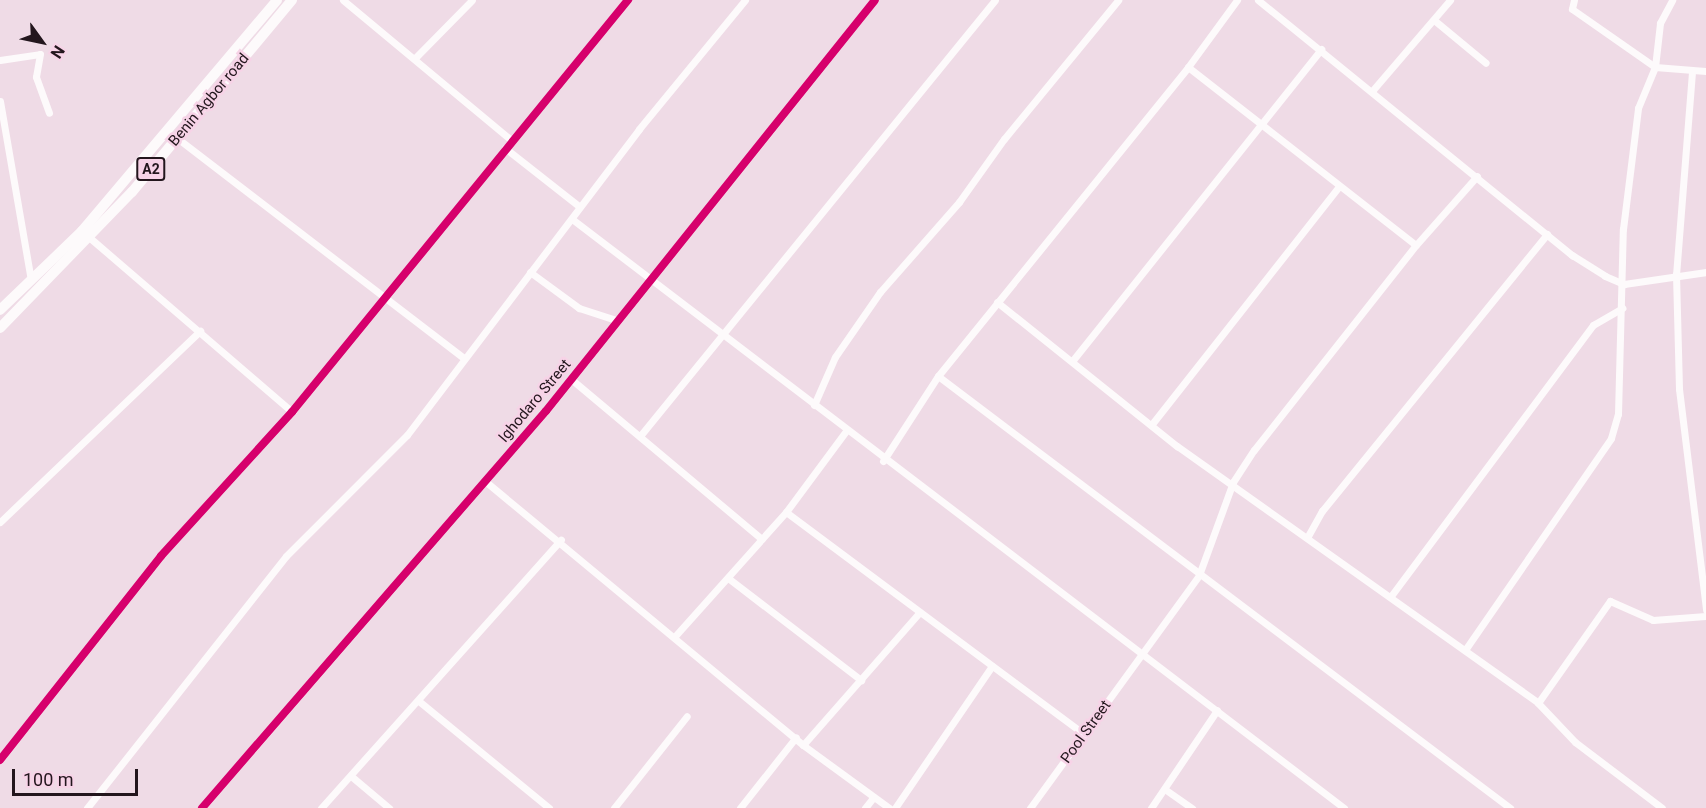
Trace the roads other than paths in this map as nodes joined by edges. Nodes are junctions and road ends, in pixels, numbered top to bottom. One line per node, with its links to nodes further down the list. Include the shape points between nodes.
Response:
1 (277, 0): 42 (highway, Benin Agbor road / A2, via 169,132 82,231)
2 (292, 0): 28 (highway, Benin Agbor road / A2)
3 (344, 0): 17 (street)
4 (472, 0): 17 (street)
5 (628, 0): 29 (street)
6 (745, 0): 33 (street)
7 (875, 0): 41 (street, Ighodaro Street)
8 (994, 0): 51 (street)
9 (1118, 0): 56 (street, via 1004,139 959,202 880,292 835,357)
10 (1237, 0): 20 (street)
11 (1258, 0): 16 (street)
12 (1450, 0): 15 (street)
13 (1574, 0): 21 (street, via 1572,9)
14 (1672, 0): 21 (street, via 1660,23)
15 (1434, 20): 19 (street); 24 (street)
16 (1321, 49): 24 (street); 27 (street)
17 (415, 58): 29 (street)
18 (0, 60): 26 (street, via 40,54 36,77)
19 (1486, 63)
20 (1188, 67): 27 (street); 45 (street)
21 (1655, 67): 23 (street); 43 (street, via 1638,108 1623,229)
22 (1706, 71): 23 (street)
23 (1692, 72): 40 (street)
24 (1372, 91): 31 (street)
25 (0, 101): 42 (street)
26 (49, 113)
27 (1260, 124): 32 (street); 53 (street)
28 (177, 138): 36 (highway, Benin Agbor road / A2); 44 (street)
29 (512, 140): 30 (street)
30 (505, 148): 33 (street); 44 (street)
31 (1477, 176): 35 (street); 37 (street, Pool Street)
32 (1339, 186): 37 (street); 58 (street)
33 (580, 207): 34 (street)
34 (572, 219): 38 (street); 41 (street)
35 (1547, 234): 43 (street, via 1596,271); 66 (street, via 1322,511)
36 (90, 238): 49 (highway, Benin Agbor road / A2); 50 (street)
37 (1416, 245): 63 (street, Pool Street, via 1291,400)
38 (530, 272): 48 (street, via 579,308); 52 (street)
39 (1706, 272): 40 (street)
40 (1676, 274): 43 (street); 72 (street, via 1679,389)
41 (652, 279): 48 (street, Ighodaro Street); 51 (street)
42 (31, 280): 47 (highway, Benin Agbor road / A2)
43 (1624, 284): 46 (street)
44 (384, 296): 52 (street); 57 (street)
45 (997, 302): 53 (street); 54 (street)
46 (1623, 308): 71 (street, via 1593,325); 76 (street, via 1618,414 1611,438)
47 (0, 310)
48 (617, 320): 55 (street, Ighodaro Street)
49 (0, 328)
50 (200, 331): 57 (street); 65 (street)
51 (723, 333): 56 (street); 60 (street)
52 (464, 358): 91 (street, via 378,467 272,573)
53 (1073, 360): 58 (street)
54 (938, 376): 61 (street); 69 (street)
55 (571, 379): 60 (street); 62 (street, Ighodaro Street)
56 (814, 405): 59 (street)
57 (292, 412): 87 (street, via 160,556)
58 (1152, 424): 63 (street)
59 (846, 431): 61 (street); 64 (street)
60 (640, 436): 67 (street)
61 (883, 461): 77 (street)
62 (485, 481): 68 (street); 92 (street, Ighodaro Street)
63 (1233, 482): 66 (street); 69 (street, Pool Street)
64 (786, 512): 67 (street); 73 (street)
65 (0, 522)
66 (1308, 536): 71 (street)
67 (762, 539): 70 (street)
68 (561, 540): 75 (street); 80 (street)
69 (1199, 574): 77 (street, Pool Street); 105 (street)
70 (728, 578): 75 (street); 79 (street)
71 (1391, 596): 76 (street)
72 (1706, 610)
73 (920, 612): 78 (street); 79 (street)
74 (1706, 616): 81 (street, via 1657,621 1610,601)
75 (676, 635): 85 (street)
76 (1465, 650): 81 (street)
77 (1142, 657): 82 (street); 84 (street, Pool Street)
78 (992, 666): 84 (street); 100 (street)
79 (861, 680): 86 (street)
80 (420, 702): 88 (street); 95 (street)
81 (1538, 704): 106 (street, via 1575,742)
82 (1217, 710): 89 (street); 104 (street)
83 (687, 716): 96 (street)
84 (1084, 734): 101 (street, Pool Street)
85 (796, 737): 86 (street); 97 (street)
86 (803, 745): 90 (street)
87 (0, 760)
88 (351, 776): 93 (street); 94 (street)
89 (1166, 790): 102 (street); 103 (street)
90 (872, 799): 98 (street); 99 (street)
91 (87, 808)
92 (202, 808)
93 (321, 808)
94 (389, 808)
95 (549, 808)
96 (614, 808)
97 (740, 808)
98 (865, 808)
99 (889, 808)
100 (895, 808)
101 (1030, 808)
102 (1151, 808)
103 (1192, 808)
104 (1344, 808)
105 (1510, 808)
106 (1662, 808)

